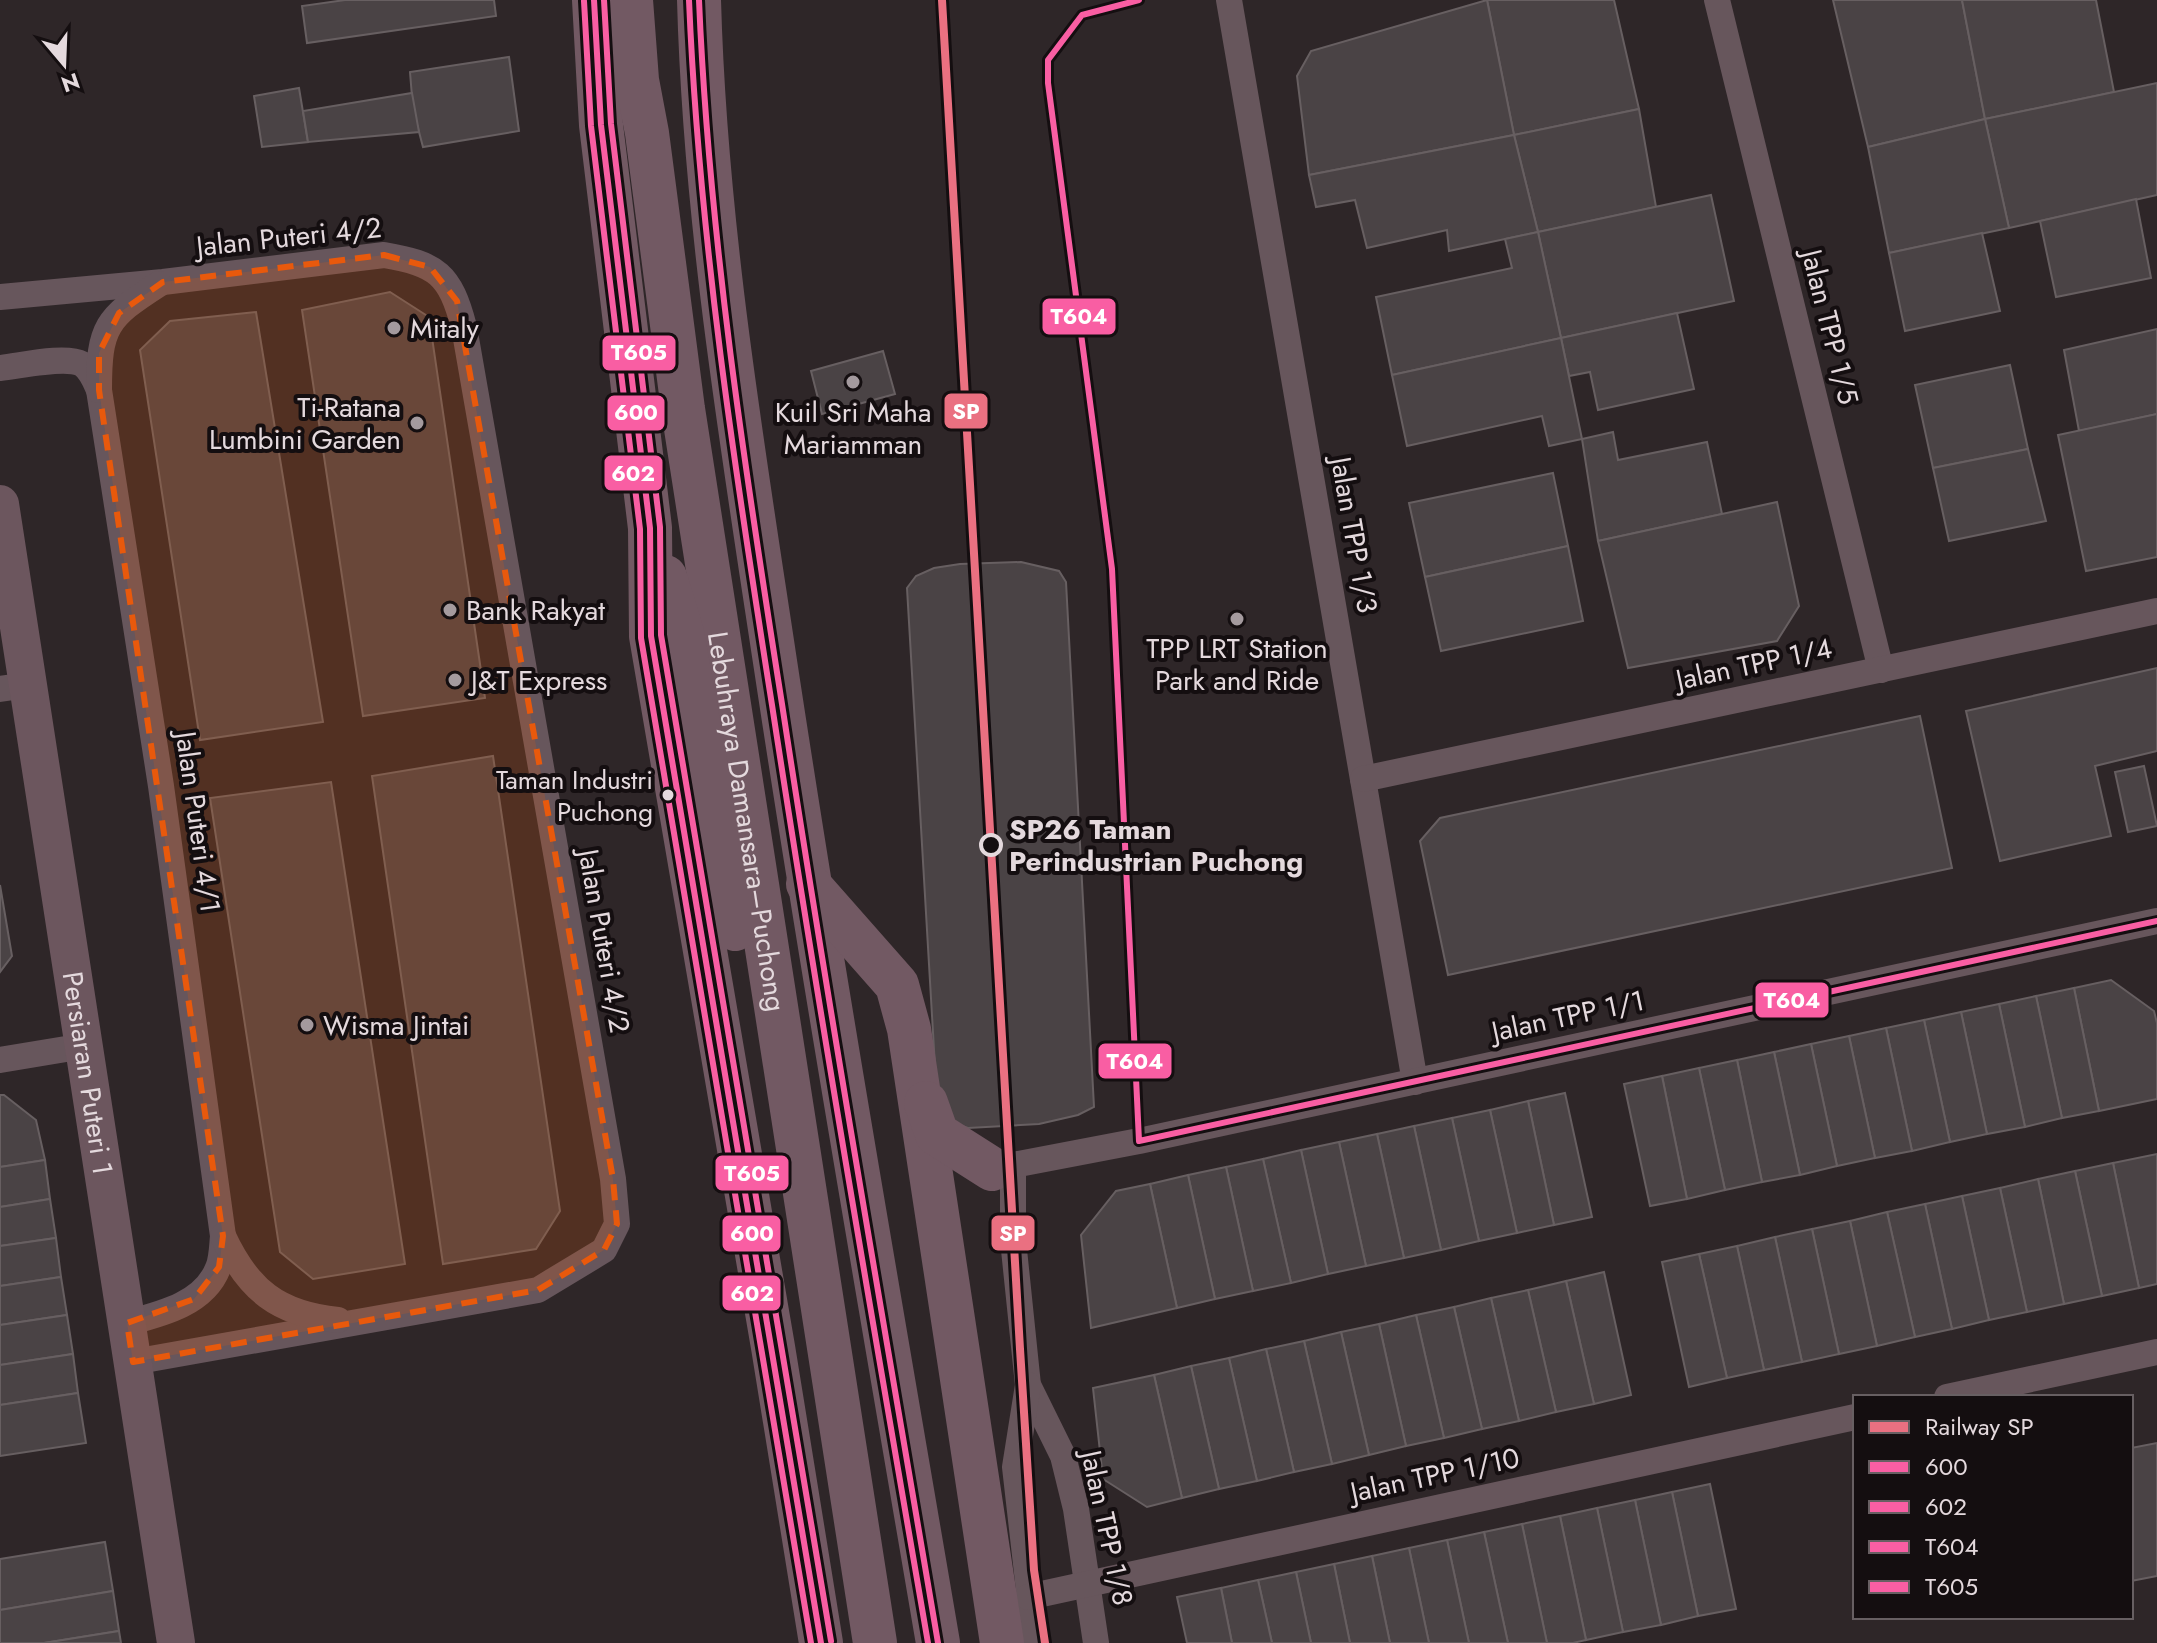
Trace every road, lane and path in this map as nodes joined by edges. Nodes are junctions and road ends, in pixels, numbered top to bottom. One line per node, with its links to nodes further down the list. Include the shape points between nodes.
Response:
1 (594, 0): 11 (highway, via 601,125)
2 (631, 0): 18 (highway, Lebuhraya Damansara–Puchong, via 637,80 683,409)
3 (699, 0): 16 (highway, Lebuhraya Damansara–Puchong, via 717,268)
4 (1229, 0): 15 (street, Jalan TPP 1/3)
5 (1717, 0): 13 (street, Jalan TPP 1/5)
6 (163, 282): 7 (street, Jalan Puteri 4/2); 9 (street, Jalan Puteri 4/1, via 119,313 106,330 99,353); 26 (street, Jalan Puteri 4/2, via 384,255 430,267 457,301 464,327 617,1224 604,1250 538,1290)
7 (0, 297)
8 (0, 368): 9 (street, via 68,360 83,365)
9 (99, 390): 25 (street, Jalan Puteri 4/1)
10 (0, 504): 14 (street, Persiaran Puteri 1)
11 (650, 528): 18 (highway, via 682,633 742,969); 36 (highway, via 651,636)
12 (2157, 611): 13 (street, Jalan TPP 1/4)
13 (1881, 670): 15 (street, Jalan TPP 1/4)
14 (14, 687): 19 (street, Persiaran Puteri 1)
15 (1363, 779): 22 (street, Jalan TPP 1/3)
16 (808, 884): 21 (highway, via 897,985); 38 (highway, Lebuhraya Damansara–Puchong)
17 (2157, 921): 22 (street, Jalan TPP 1/1)
18 (778, 1019): 37 (highway, Lebuhraya Damansara–Puchong)
19 (84, 1046): 20 (street); 27 (street, Persiaran Puteri 1)
20 (0, 1060)
21 (917, 1078): 23 (highway, via 937,1134); 24 (highway)
22 (1415, 1082): 23 (street, Jalan TPP 1/1)
23 (1002, 1167): 24 (highway, via 978,1175 952,1199); 30 (street, Jalan TPP 1/8)
24 (941, 1233): 39 (highway)
25 (223, 1236): 26 (street, via 236,1263 271,1301 318,1318); 27 (street, Jalan Puteri 4/1, via 219,1267 194,1299)
26 (357, 1322): 29 (street, Jalan Puteri 4/2)
27 (127, 1323): 29 (street, Persiaran Puteri 1)
28 (2157, 1352): 31 (street)
29 (133, 1362): 35 (street, Persiaran Puteri 1)
30 (1028, 1385): 33 (street, Jalan TPP 1/8, via 1063,1456); 34 (street, Jalan TPP 1/8, via 1015,1467)
31 (1956, 1395)
32 (1853, 1417): 33 (street, Jalan TPP 1/10)
33 (1089, 1583): 34 (street, Jalan TPP 1/10); 41 (street, Jalan TPP 1/8)
34 (1028, 1597): 40 (street, Jalan TPP 1/8)
35 (176, 1643)
36 (821, 1643)
37 (875, 1643)
38 (938, 1643)
39 (1002, 1643)
40 (1035, 1643)
41 (1096, 1643)

